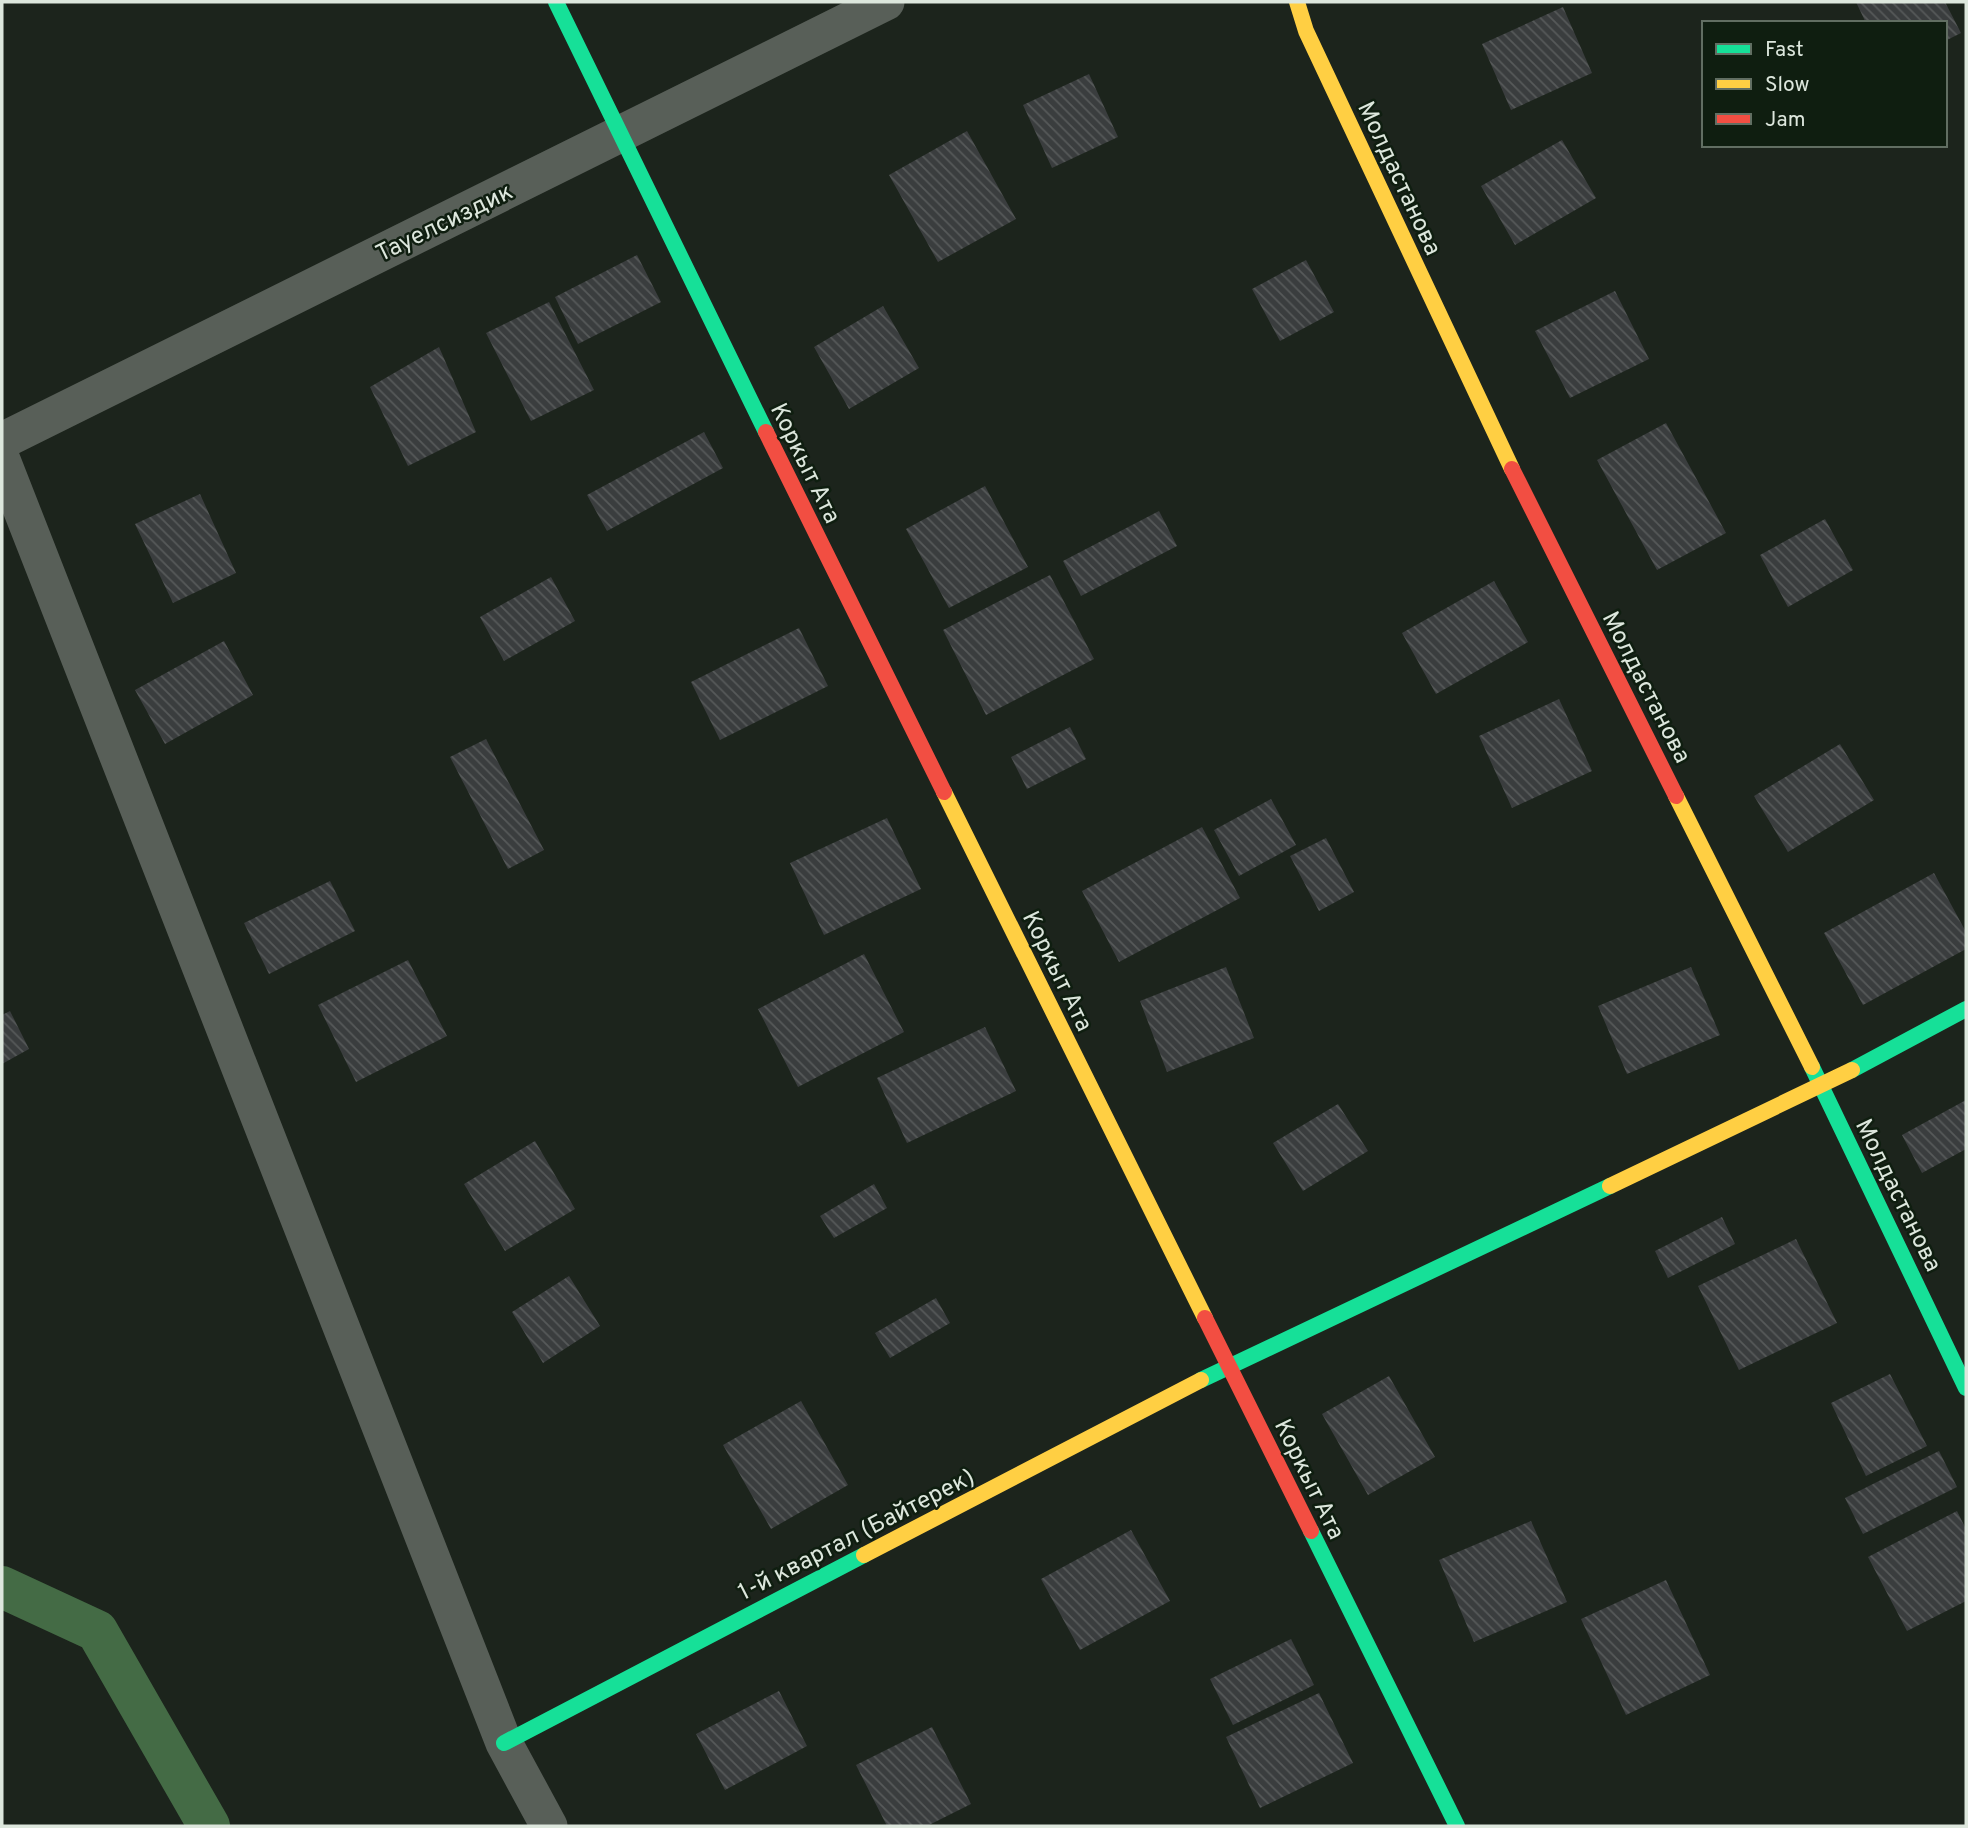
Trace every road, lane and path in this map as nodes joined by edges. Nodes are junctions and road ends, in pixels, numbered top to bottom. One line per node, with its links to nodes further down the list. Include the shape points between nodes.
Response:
1 (556, 2): 4 (street, Коркыт Ата)
2 (886, 2): 4 (street, Тауелсиздик)
3 (1297, 2): 8 (street, Молдастанова, via 1306,31 1481,408)
4 (619, 135): 5 (street, Тауелсиздик); 9 (street, Коркыт Ата)
5 (2, 441)
6 (2, 460): 11 (street)
7 (1966, 1009): 8 (street, 1-й квартал (Байтерек))
8 (1822, 1086): 9 (street, 1-й квартал (Байтерек)); 10 (street, Молдастанова)
9 (1228, 1366): 11 (street, 1-й квартал (Байтерек)); 13 (street, Коркыт Ата)
10 (1966, 1388)
11 (504, 1743): 12 (street)
12 (549, 1826)
13 (1457, 1826)

